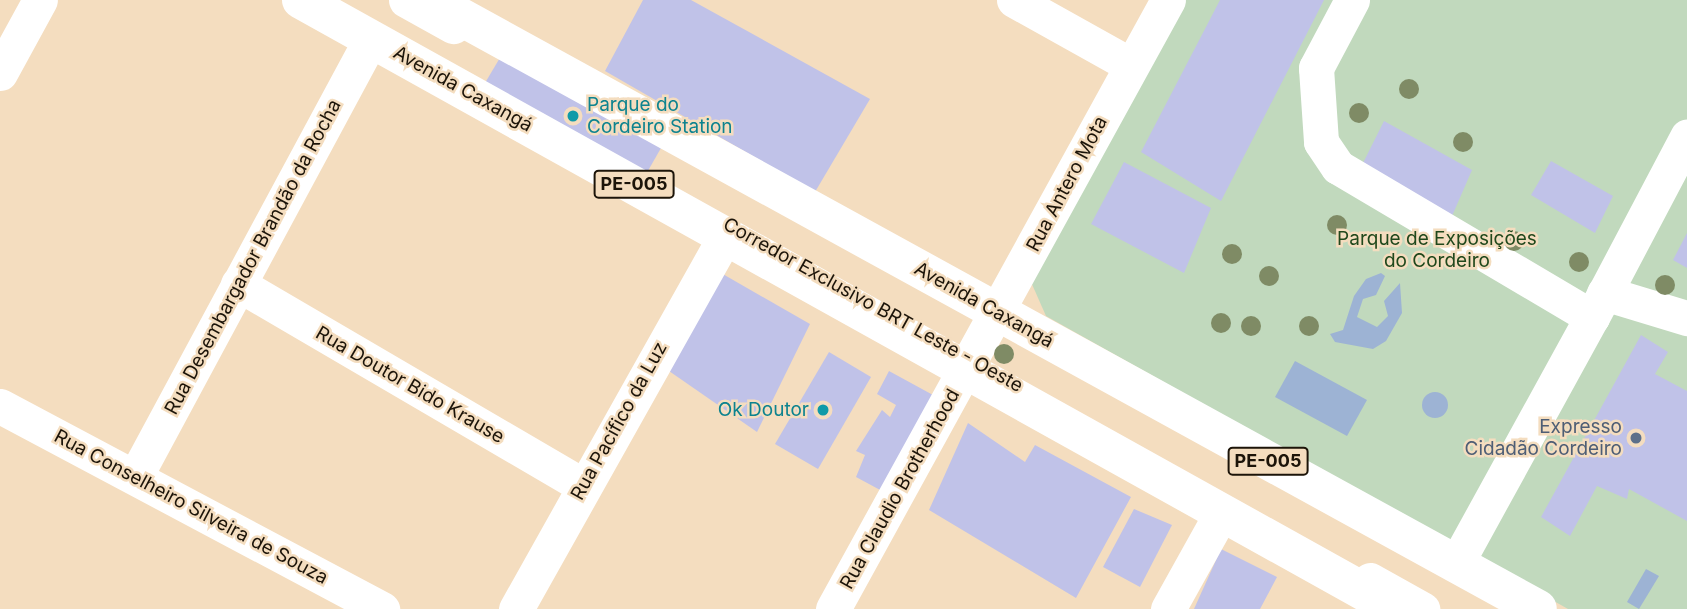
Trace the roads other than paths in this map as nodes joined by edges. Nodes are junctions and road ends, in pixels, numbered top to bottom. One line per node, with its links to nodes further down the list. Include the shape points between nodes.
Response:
1 (40, 0): 11 (street)
2 (302, 0): 9 (main road, Avenida Caxangá / PE-005)
3 (324, 0): 18 (street, Corredor Exclusivo BRT Leste - Oeste)
4 (406, 0): 17 (street, Corredor Exclusivo BRT Leste - Oeste)
5 (430, 0): 17 (main road, Avenida Caxangá / PE-005)
6 (1014, 0): 10 (street)
7 (1168, 0): 10 (street, Rua Antero Mota)
8 (1352, 0): 15 (street, via 1316,68 1321,142 1338,167)
9 (371, 38): 13 (main road, Avenida Caxangá / PE-005); 14 (street, Rua Desembargador Brandão da Rocha)
10 (1131, 65): 17 (street, Rua Antero Mota)
11 (0, 73)
12 (1685, 145): 15 (street)
13 (726, 235): 18 (main road, Avenida Caxangá / PE-005); 21 (street, Rua Pacífico da Luz)
14 (238, 284): 20 (street, Rua Desembargador Brandão da Rocha); 21 (street, Rua Doutor Bido Krause)
15 (1598, 305): 16 (street); 23 (street)
16 (1687, 318)
17 (994, 319): 18 (street, Rua Antero Mota); 23 (main road, Avenida Caxangá / PE-005); 30 (street, Corredor Exclusivo BRT Leste - Oeste)
18 (969, 365): 22 (main road, Avenida Caxangá / PE-005); 26 (street, Rua Claudio Brotherhood); 29 (street, Corredor Exclusivo BRT Leste - Oeste)
19 (0, 406): 20 (street, Rua Conselheiro Silveira de Souza)
20 (135, 477): 24 (street, Rua Conselheiro Silveira de Souza)
21 (583, 486): 25 (street, Rua Pacífico da Luz)
22 (1222, 512): 27 (street); 28 (main road, Avenida Caxangá / PE-005)
23 (1456, 564): 31 (main road, Avenida Caxangá / PE-005)
24 (382, 609)
25 (516, 609)
26 (833, 609)
27 (1168, 609)
28 (1395, 609)
29 (1422, 609)
30 (1503, 609)
31 (1538, 609)

